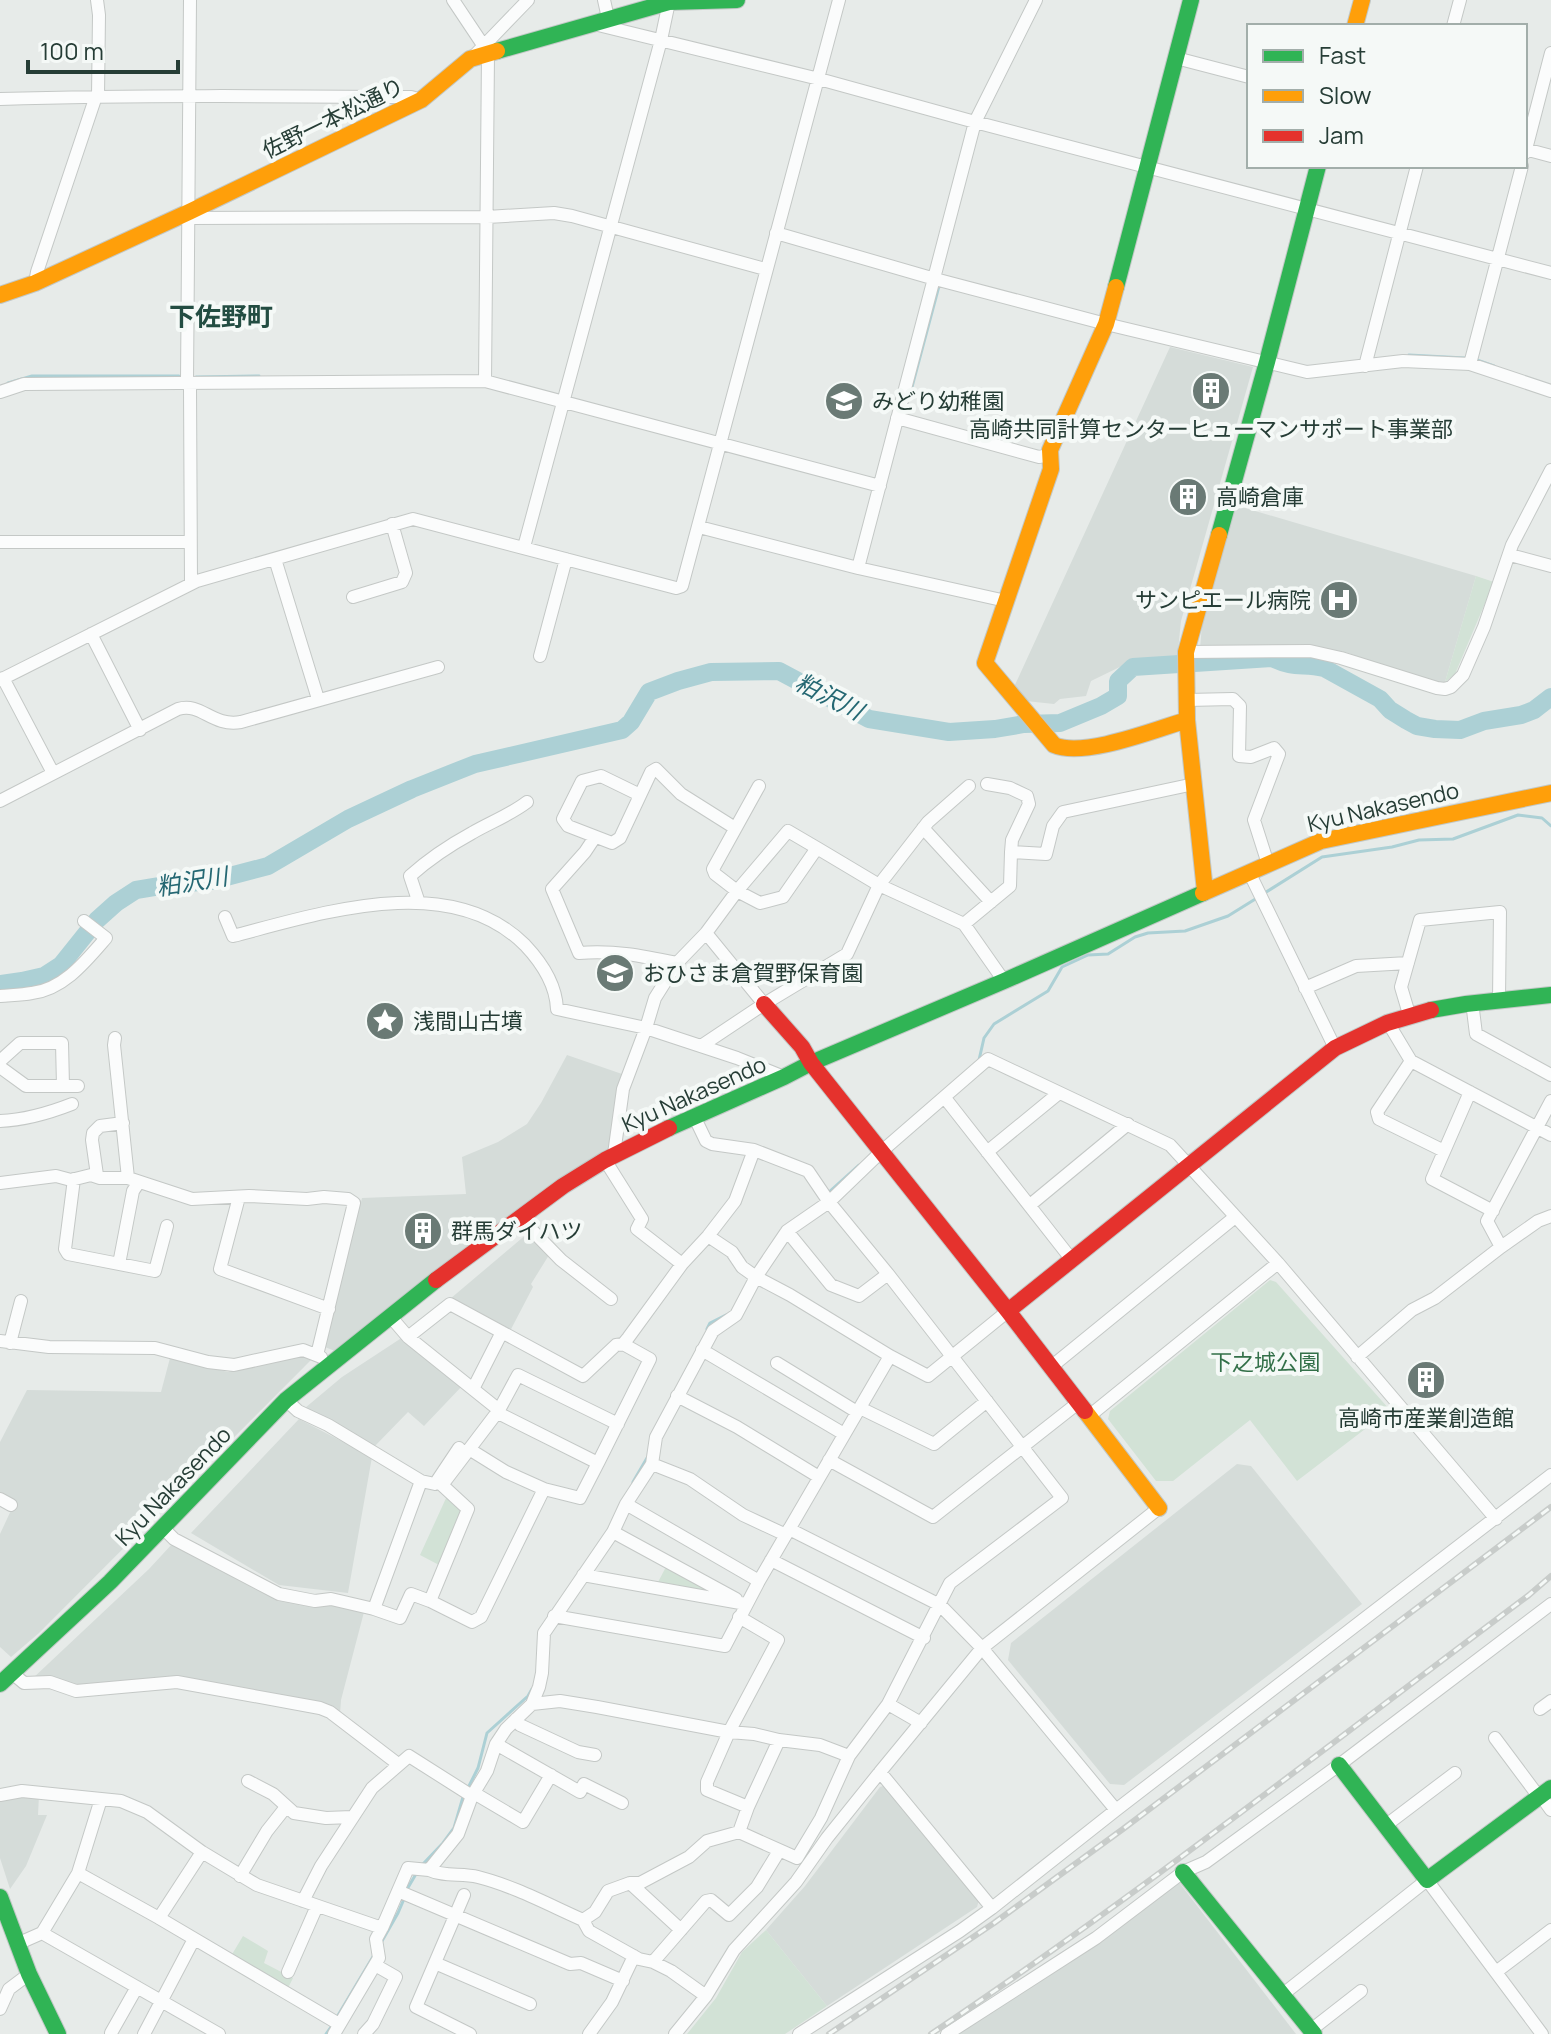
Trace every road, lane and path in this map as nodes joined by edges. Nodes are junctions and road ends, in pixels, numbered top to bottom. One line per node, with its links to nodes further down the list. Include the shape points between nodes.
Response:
1 (97, 0): 23 (street)
2 (190, 0): 24 (street)
3 (453, 0): 18 (street)
4 (528, 0): 18 (street)
5 (604, 0): 13 (street)
6 (737, 0): 12 (street, 佐野一本松通り)
7 (839, 0): 22 (street)
8 (1036, 0): 27 (street)
9 (1191, 0): 20 (street)
10 (1362, 0): 15 (street)
11 (1460, 0): 16 (street)
12 (669, 2): 13 (street, 佐野一本松通り); 17 (street)
13 (608, 18): 14 (street, 佐野一本松通り)
14 (591, 23): 17 (street); 18 (street, 佐野一本松通り)
15 (1356, 24)
16 (1454, 24)
17 (661, 40): 22 (street); 38 (street)
18 (485, 50): 26 (street, 佐野一本松通り); 37 (street)
19 (1551, 53): 28 (street)
20 (1176, 58): 21 (street); 31 (street)
21 (1247, 76)
22 (819, 79): 27 (street); 39 (street)
23 (97, 96): 24 (street); 25 (street); 45 (street)
24 (190, 96): 26 (street); 36 (street)
25 (0, 99)
26 (421, 100): 36 (street, 佐野一本松通り)
27 (975, 122): 31 (street); 44 (street)
28 (1527, 143)
29 (1527, 151): 30 (street)
30 (1551, 156)
31 (1147, 167): 35 (street); 47 (street)
32 (1317, 168): 35 (street)
33 (1417, 168): 40 (street)
34 (1521, 168): 41 (street)
35 (1306, 210): 40 (street); 48 (street)
36 (190, 215): 37 (street); 45 (street, 佐野一本松通り); 52 (street)
37 (487, 217): 38 (street, via 554,213); 51 (street)
38 (609, 226): 42 (street); 55 (street)
39 (776, 233): 42 (street); 44 (street)
40 (1401, 233): 41 (street); 50 (street)
41 (1496, 259): 43 (street); 49 (street)
42 (765, 269): 57 (street)
43 (1551, 273)
44 (935, 279): 47 (street); 56 (street)
45 (35, 283): 46 (street, 佐野一本松通り)
46 (0, 295)
47 (1106, 324): 48 (street); 58 (street)
48 (1267, 362): 50 (street, via 1307,372); 76 (street)
49 (1470, 364): 50 (street, via 1403,361); 53 (street)
50 (1365, 366)
51 (485, 381): 52 (street); 55 (street)
52 (187, 382): 54 (street, via 24,384); 64 (street)
53 (1551, 391)
54 (0, 392)
55 (563, 403): 57 (street); 65 (street)
56 (897, 418): 58 (street, via 1039,457); 60 (street)
57 (720, 444): 60 (street); 62 (street)
58 (1049, 455): 73 (street, via 1051,469)
59 (1551, 470): 66 (street)
60 (880, 486): 70 (street)
61 (392, 524): 65 (street, via 413,519); 67 (street); 72 (street, via 406,573 402,582)
62 (699, 527): 68 (street, via 682,586 676,588); 70 (street)
63 (0, 542): 64 (street)
64 (189, 542): 71 (street)
65 (524, 547): 68 (street)
66 (1510, 555): 69 (street); 76 (street, via 1463,675 1445,689 1310,651)
67 (275, 559): 71 (street); 79 (street)
68 (566, 559): 75 (street)
69 (1551, 566)
70 (858, 568): 73 (street)
71 (191, 583): 74 (street)
72 (353, 597)
73 (1006, 601): 81 (street, via 985,663 1054,745 1096,748)
74 (91, 634): 78 (street); 82 (street)
75 (540, 656)
76 (1186, 662): 80 (street)
77 (438, 667): 79 (street)
78 (2, 679): 83 (street)
79 (318, 699): 82 (street, via 232,724 185,707)
80 (1187, 700): 81 (street); 97 (street, via 1233,699 1240,706 1239,756 1274,748 1279,754 1254,820)
81 (1187, 720): 85 (street)
82 (140, 730): 83 (street)
83 (53, 773): 90 (street)
84 (987, 784): 96 (street, via 1027,796 1029,804)
85 (1194, 784): 96 (street, via 1063,812 1053,826 1046,854); 101 (street)
86 (759, 786): 92 (street)
87 (969, 786): 93 (street)
88 (1551, 793): 97 (street, Kyu Nakasendo, via 1321,841)
89 (640, 795): 92 (street, via 656,769 681,794); 94 (street, via 620,838 612,843); 94 (street, via 601,776 582,781 563,819)
90 (0, 801)
91 (527, 802): 103 (street, via 456,842 410,876)
92 (735, 828): 100 (street, via 713,869)
93 (923, 828): 99 (street); 102 (street)
94 (595, 837): 108 (street, via 552,889 579,953 635,954)
95 (817, 848): 99 (street); 100 (street, via 783,897 760,903); 100 (street, via 788,831)
96 (1011, 852): 102 (street, via 1010,886)
97 (1268, 864): 98 (street, Kyu Nakasendo)
98 (1249, 872): 101 (street, Kyu Nakasendo); 111 (street)
99 (879, 885): 106 (street); 116 (street, via 847,954)
100 (737, 891): 107 (street)
101 (1205, 891): 110 (street, Kyu Nakasendo)
102 (991, 902): 106 (street)
103 (419, 903): 104 (street, via 364,905 233,936); 119 (street, via 478,914 515,936 539,960 557,1009)
104 (225, 917)
105 (84, 921): 113 (street, via 106,938 80,967 49,989)
106 (964, 924): 110 (street)
107 (706, 933): 108 (street); 116 (street)
108 (677, 963): 119 (street, via 655,998)
109 (1408, 963): 111 (street, via 1356,966); 114 (street, via 1420,920 1500,912); 117 (street, via 1401,987)
110 (1004, 981): 124 (street, Kyu Nakasendo)
111 (1305, 988): 122 (street)
112 (1551, 995): 114 (street)
113 (0, 996)
114 (1499, 999): 115 (street)
115 (1472, 1002): 117 (street); 126 (street, via 1476,1034)
116 (764, 1004): 121 (street); 124 (street)
117 (1409, 1014): 118 (street)
118 (1387, 1021): 122 (street); 123 (street)
119 (646, 1028): 121 (street); 145 (street, via 623,1089)
120 (115, 1038): 137 (street)
121 (701, 1046): 127 (street)
122 (1335, 1048): 146 (street)
123 (1411, 1061): 130 (street); 143 (street, via 1377,1112 1379,1119)
124 (811, 1063): 127 (street, Kyu Nakasendo); 142 (street)
125 (0, 1064): 128 (street, via 26,1086); 128 (street, via 20,1043 62,1043)
126 (1551, 1075)
127 (784, 1077): 135 (street, Kyu Nakasendo)
128 (63, 1086): 129 (street)
129 (78, 1086)
130 (1470, 1092): 139 (street); 143 (street)
131 (1059, 1093): 132 (street, via 988,1059); 138 (street); 144 (street)
132 (945, 1098): 142 (street); 144 (street)
133 (1551, 1101): 139 (street)
134 (72, 1104): 136 (street)
135 (694, 1116): 141 (street, via 706,1141); 145 (street, Kyu Nakasendo)
136 (0, 1121)
137 (123, 1123): 147 (street, via 100,1126 93,1133); 149 (street)
138 (1128, 1124): 146 (street, via 1170,1145); 153 (street)
139 (1537, 1128): 140 (street); 154 (street)
140 (1551, 1135)
141 (754, 1150): 152 (street, via 808,1171); 160 (street, via 735,1201)
142 (882, 1151): 152 (street); 171 (street)
143 (1444, 1151): 154 (street, via 1432,1179)
144 (987, 1152): 153 (street)
145 (609, 1157): 157 (street, Kyu Nakasendo); 165 (street, via 642,1219 637,1229)
146 (1189, 1164): 156 (street); 162 (street)
147 (97, 1175): 148 (street); 149 (street)
148 (74, 1179): 150 (street); 164 (street, via 65,1249 68,1254)
149 (134, 1180): 151 (street, via 192,1199); 164 (street)
150 (0, 1183)
151 (239, 1197): 170 (street, via 220,1269); 170 (street, via 324,1197 354,1203)
152 (829, 1202): 159 (street); 166 (street)
153 (1030, 1205): 162 (street)
154 (1493, 1211): 161 (street, via 1487,1221)
155 (1551, 1216): 161 (street)
156 (1235, 1217): 163 (street); 183 (street)
157 (520, 1218): 168 (street, via 561,1260); 172 (street, Kyu Nakasendo)
158 (167, 1226): 164 (street, via 155,1271)
159 (787, 1231): 166 (street, via 831,1285 859,1296); 167 (street)
160 (708, 1236): 165 (street); 167 (street)
161 (1501, 1247): 180 (street)
162 (1072, 1260): 171 (street)
163 (1278, 1263): 180 (street); 189 (street)
164 (119, 1264)
165 (682, 1264): 175 (street)
166 (888, 1274): 179 (street)
167 (756, 1277): 177 (street, via 736,1315 713,1331); 178 (street)
168 (611, 1299)
169 (21, 1301): 176 (street)
170 (329, 1309): 181 (street)
171 (1008, 1311): 179 (street); 183 (street)
172 (390, 1316): 174 (street); 181 (street, Kyu Nakasendo)
173 (502, 1332): 174 (street, via 450,1304); 175 (street, via 583,1376); 184 (street)
174 (408, 1337): 184 (street)
175 (623, 1344): 191 (street, via 650,1359)
176 (3, 1345): 181 (street, via 155,1348 234,1365 303,1350)
177 (702, 1350): 185 (street); 192 (street)
178 (890, 1356): 179 (street, via 928,1376); 188 (street)
179 (952, 1357): 187 (street)
180 (1357, 1357): 204 (street)
181 (324, 1359): 186 (street, Kyu Nakasendo)
182 (777, 1363): 188 (street)
183 (1051, 1367): 189 (street)
184 (473, 1389): 190 (street)
185 (677, 1396): 197 (street, via 656,1437); 199 (street)
186 (286, 1400): 200 (street); 205 (street, Kyu Nakasendo)
187 (987, 1401): 188 (street, via 934,1444); 193 (street)
188 (858, 1410): 192 (street)
189 (1083, 1410): 193 (street); 203 (street)
190 (498, 1412): 191 (street, via 518,1375); 194 (street); 196 (street)
191 (618, 1424): 196 (street)
192 (844, 1434): 195 (street)
193 (1023, 1447): 195 (street, via 933,1517); 214 (street, via 1062,1498 950,1583)
194 (464, 1449): 200 (street, via 435,1484); 201 (street); 211 (street, via 442,1485 468,1509)
195 (829, 1460): 199 (street)
196 (598, 1463): 201 (street, via 580,1498)
197 (652, 1464): 202 (street); 207 (street, via 690,1479 743,1515)
198 (1551, 1475): 204 (street)
199 (819, 1477): 207 (street)
200 (421, 1481): 215 (street)
201 (544, 1489): 211 (street, via 481,1617 472,1622)
202 (626, 1504): 206 (street); 210 (street)
203 (1159, 1508): 219 (street)
204 (1496, 1519): 244 (street)
205 (163, 1528): 215 (street, via 174,1539 279,1594); 220 (street, Kyu Nakasendo)
206 (613, 1532): 209 (street); 212 (street)
207 (787, 1532): 208 (street); 214 (street)
208 (771, 1560): 210 (street); 218 (street)
209 (583, 1575): 212 (street); 216 (street)
210 (759, 1581): 212 (street)
211 (430, 1601): 215 (street, via 411,1594 400,1618)
212 (746, 1604): 217 (street)
213 (1551, 1604): 232 (street)
214 (940, 1605): 218 (street); 219 (street)
215 (374, 1609)
216 (554, 1616): 217 (street, via 725,1646); 221 (street, via 544,1633 542,1673)
217 (739, 1617): 225 (street, via 778,1640)
218 (924, 1638): 222 (street)
219 (982, 1648): 224 (street); 244 (street)
220 (6, 1678): 231 (street, via 50,1682 76,1691 177,1682 320,1708)
221 (532, 1704): 223 (street); 225 (street, via 560,1701)
222 (888, 1704): 224 (street); 230 (street)
223 (516, 1719): 228 (street); 229 (street, via 578,1752)
224 (921, 1723): 233 (street)
225 (729, 1732): 227 (street); 243 (street, via 707,1790)
226 (1495, 1738): 239 (street)
227 (779, 1740): 230 (street, via 820,1745); 243 (street)
228 (496, 1744): 235 (street); 238 (street)
229 (595, 1755)
230 (849, 1756): 248 (street, via 797,1858)
231 (398, 1764): 238 (street, via 409,1756); 245 (street)
232 (1339, 1765): 246 (street); 251 (street, via 1206,1862)
233 (880, 1772): 261 (street); 282 (street, via 796,1882 734,1950)
234 (1455, 1773): 246 (street)
235 (551, 1775): 238 (street, via 523,1822); 241 (street, via 580,1792 584,1784)
236 (248, 1781): 242 (street)
237 (0, 1795): 240 (street, via 22,1791)
238 (473, 1795): 250 (street, via 458,1834)
239 (1545, 1798): 254 (street)
240 (101, 1799): 249 (street, via 147,1812); 252 (street)
241 (622, 1803)
242 (286, 1807): 245 (street, via 315,1817); 253 (street)
243 (748, 1807): 247 (street)
244 (1116, 1810): 261 (street)
245 (352, 1817): 258 (street)
246 (1385, 1826): 254 (street)
247 (739, 1832): 248 (street); 255 (street, via 707,1841 689,1857 640,1883)
248 (779, 1851): 266 (street, via 757,1887 729,1915 706,1901)
249 (202, 1852): 253 (street); 263 (street)
250 (426, 1870): 256 (street, via 408,1868); 264 (street, via 475,1876)
251 (1183, 1872): 281 (street); 298 (street, via 1096,1938)
252 (78, 1873): 263 (street); 268 (street)
253 (240, 1876): 258 (street)
254 (1427, 1880): 276 (street); 281 (street)
255 (630, 1883): 264 (street, via 608,1891); 266 (street)
256 (398, 1891): 262 (street); 265 (street)
257 (464, 1895): 262 (street)
258 (303, 1901): 260 (street)
259 (1, 1903): 270 (street)
260 (317, 1906): 265 (street); 275 (street)
261 (992, 1908): 297 (street)
262 (454, 1915): 273 (street); 278 (street)
263 (159, 1918): 269 (street)
264 (583, 1920): 271 (street, via 589,1931)
265 (382, 1928): 274 (street)
266 (681, 1930): 272 (street)
267 (1551, 1930): 276 (street)
268 (42, 1933): 270 (street); 279 (street)
269 (194, 1939): 283 (street); 286 (street)
270 (17, 1944): 277 (street)
271 (634, 1956): 272 (street); 278 (street)
272 (653, 1962): 282 (street)
273 (435, 1963): 284 (street); 294 (street, via 416,2007)
274 (375, 1965): 286 (street); 293 (street, via 396,1977)
275 (288, 1972)
276 (1496, 1972): 299 (street)
277 (29, 1974): 285 (street, via 9,1989); 290 (street)
278 (623, 1981): 295 (street)
279 (137, 1987): 283 (street); 289 (street)
280 (1361, 1991): 288 (street)
281 (1282, 1995): 288 (street)
282 (706, 1996): 296 (street)
283 (162, 2002): 291 (street); 292 (street)
284 (530, 2004)
285 (0, 2009)
286 (336, 2029)
287 (1551, 2030): 299 (street)
288 (1313, 2032)
289 (111, 2033)
290 (58, 2034)
291 (144, 2034)
292 (219, 2034)
293 (364, 2034)
294 (470, 2034)
295 (589, 2034)
296 (675, 2034)
297 (799, 2034)
298 (947, 2034)
299 (1543, 2034)

